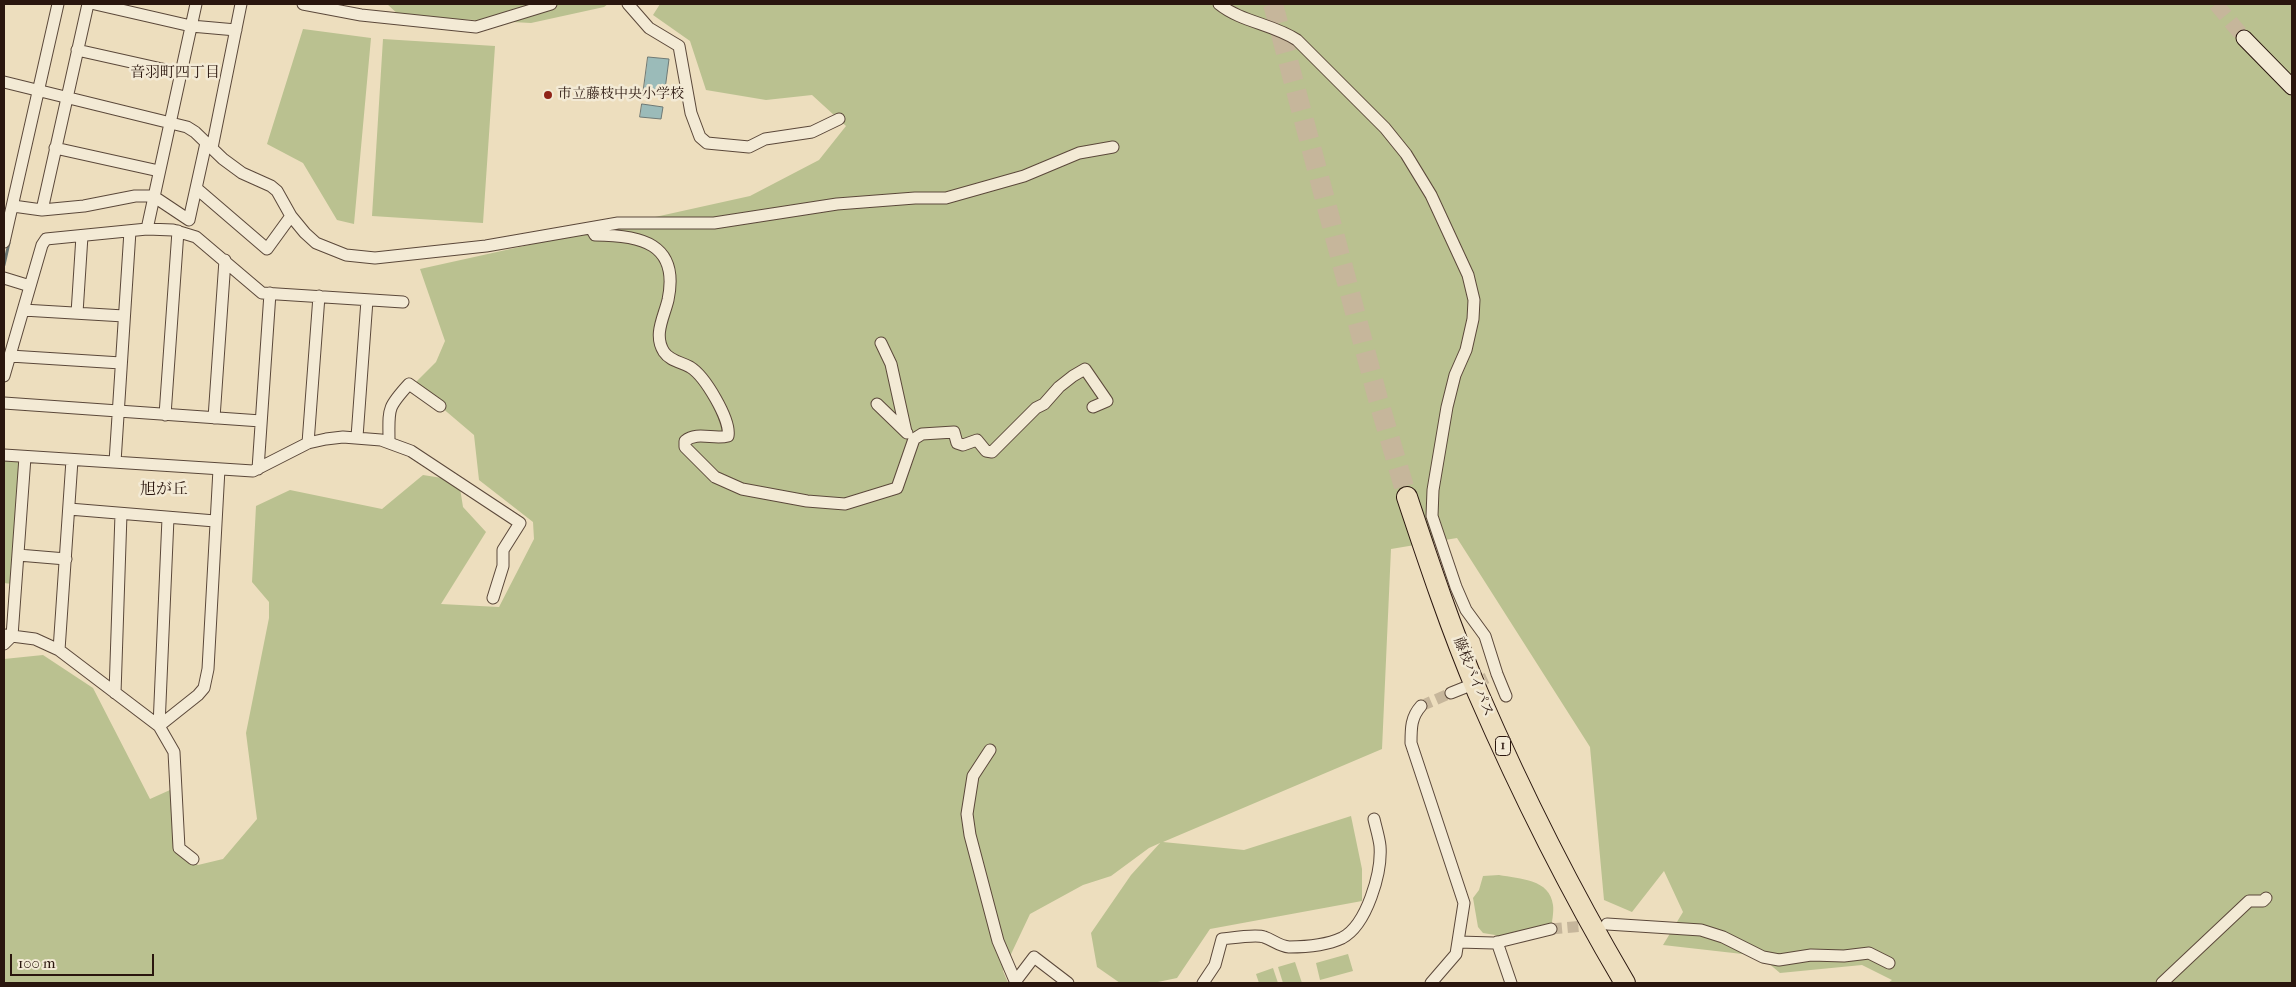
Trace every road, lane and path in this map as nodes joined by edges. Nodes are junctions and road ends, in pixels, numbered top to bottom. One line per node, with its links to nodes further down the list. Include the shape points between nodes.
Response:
1 (58, 4): 18 (street)
2 (88, 4): 14 (street)
3 (95, 4): 11 (street)
4 (196, 4): 11 (street)
5 (241, 4): 12 (street)
6 (303, 4): 10 (street)
7 (551, 4): 10 (street, via 476,27)
8 (628, 4): 20 (street, via 649,28 678,46 691,113 700,137 707,143 749,146 765,139 812,132)
9 (1219, 4): 84 (street, via 1283,30 1386,128 1431,195 1468,275 1474,300 1473,320 1447,407 1433,490 1432,516 1466,610 1485,636 1492,676)
10 (350, 8)
11 (191, 26): 12 (street); 15 (street)
12 (236, 30): 22 (street)
13 (2244, 38): 17 (street)
14 (77, 50): 15 (street); 19 (street)
15 (180, 73): 21 (street)
16 (4, 82): 18 (street)
17 (2292, 87)
18 (38, 92): 19 (street); 28 (street)
19 (66, 98): 21 (street); 24 (street)
20 (839, 119)
21 (169, 123): 22 (street, via 187,127); 25 (street)
22 (209, 146): 26 (street); 30 (street, via 242,173 277,191)
23 (1113, 147): 32 (street, via 1080,153 1024,176 946,198 837,204 714,223 634,222)
24 (55, 148): 25 (street); 29 (street)
25 (159, 171): 27 (street)
26 (196, 188): 27 (street, via 189,220); 30 (street, via 267,249)
27 (153, 196): 29 (street); 31 (street)
28 (13, 206): 29 (street); 36 (street)
29 (42, 210)
30 (291, 216): 32 (street, via 304,233 328,249 346,255 375,258 486,246)
31 (147, 228): 33 (street); 34 (street)
32 (591, 228): 59 (street, via 595,235 636,237 661,253 667,265 669,288 660,328 664,352 692,368 702,379 718,402 729,430 728,436 723,438 696,437 685,441 685,448 715,477 742,489 807,501 846,504 897,488)
33 (130, 231): 35 (street); 46 (street)
34 (178, 231): 37 (street, via 196,237); 56 (street)
35 (82, 236): 39 (street, via 46,239); 45 (street)
36 (4, 242)
37 (225, 260): 40 (street, via 262,293); 57 (street)
38 (4, 278): 39 (street)
39 (30, 286): 44 (street)
40 (270, 293): 41 (street); 58 (street)
41 (319, 296): 42 (street); 62 (street)
42 (367, 300): 43 (street); 60 (street)
43 (403, 302)
44 (23, 310): 45 (street); 48 (street)
45 (77, 313): 46 (street)
46 (124, 316): 49 (street)
47 (881, 343): 59 (street, via 891,364)
48 (10, 356): 49 (street); 50 (street)
49 (121, 364): 55 (street)
50 (4, 376)
51 (4, 403): 55 (street)
52 (877, 404): 59 (street)
53 (440, 406): 61 (street, via 410,384 389,409)
54 (1093, 407): 59 (street, via 1106,401 1085,369 1036,408 992,452 977,440 963,445 957,443 954,432)
55 (118, 411): 56 (street); 66 (street)
56 (165, 414): 57 (street)
57 (214, 418): 58 (street)
58 (261, 421): 68 (street)
59 (910, 435)
60 (356, 437): 61 (street); 62 (street)
61 (389, 442): 77 (street, via 411,451 520,524 503,550)
62 (308, 443): 68 (street)
63 (4, 455): 64 (street)
64 (25, 457): 65 (street); 74 (street)
65 (72, 460): 66 (street); 70 (street)
66 (115, 462): 67 (street)
67 (219, 469): 68 (street); 73 (street)
68 (258, 469)
69 (1408, 497): 101 (highway, 藤枝バイパス / 1, via 1436,583 1478,692 1557,859)
70 (69, 510): 71 (street); 75 (street)
71 (121, 514): 72 (street); 82 (street)
72 (168, 518): 73 (street); 86 (street)
73 (215, 521): 86 (street, via 208,669 204,688)
74 (18, 556): 75 (street); 76 (street)
75 (66, 558): 80 (street)
76 (10, 587): 78 (street)
77 (493, 598)
78 (8, 635): 79 (street); 80 (street, via 35,639)
79 (4, 644)
80 (59, 650): 82 (street)
81 (1466, 687): 83 (street)
82 (115, 693): 86 (street)
83 (1451, 694)
84 (1506, 696)
85 (1421, 706): 93 (street, via 1411,723 1411,743 1463,895)
86 (159, 726): 89 (street, via 174,752 180,848)
87 (990, 750): 96 (street, via 973,776 966,814 998,941)
88 (1374, 819): 98 (street, via 1380,846 1376,879 1366,910 1354,928 1328,943 1288,947 1264,937 1222,939 1215,965)
89 (193, 859)
90 (2266, 898): 102 (street, via 2249,902)
91 (1607, 924): 95 (street, via 1701,930 1764,957 1780,960 1811,955 1869,953)
92 (1551, 929): 94 (street)
93 (1458, 942): 94 (street); 99 (street, via 1456,954)
94 (1497, 942): 100 (street)
95 (1889, 963)
96 (1016, 983): 97 (street, via 1034,957)
97 (1068, 983)
98 (1203, 983)
99 (1431, 983)
100 (1511, 983)
101 (1625, 983)
102 (2162, 983)

